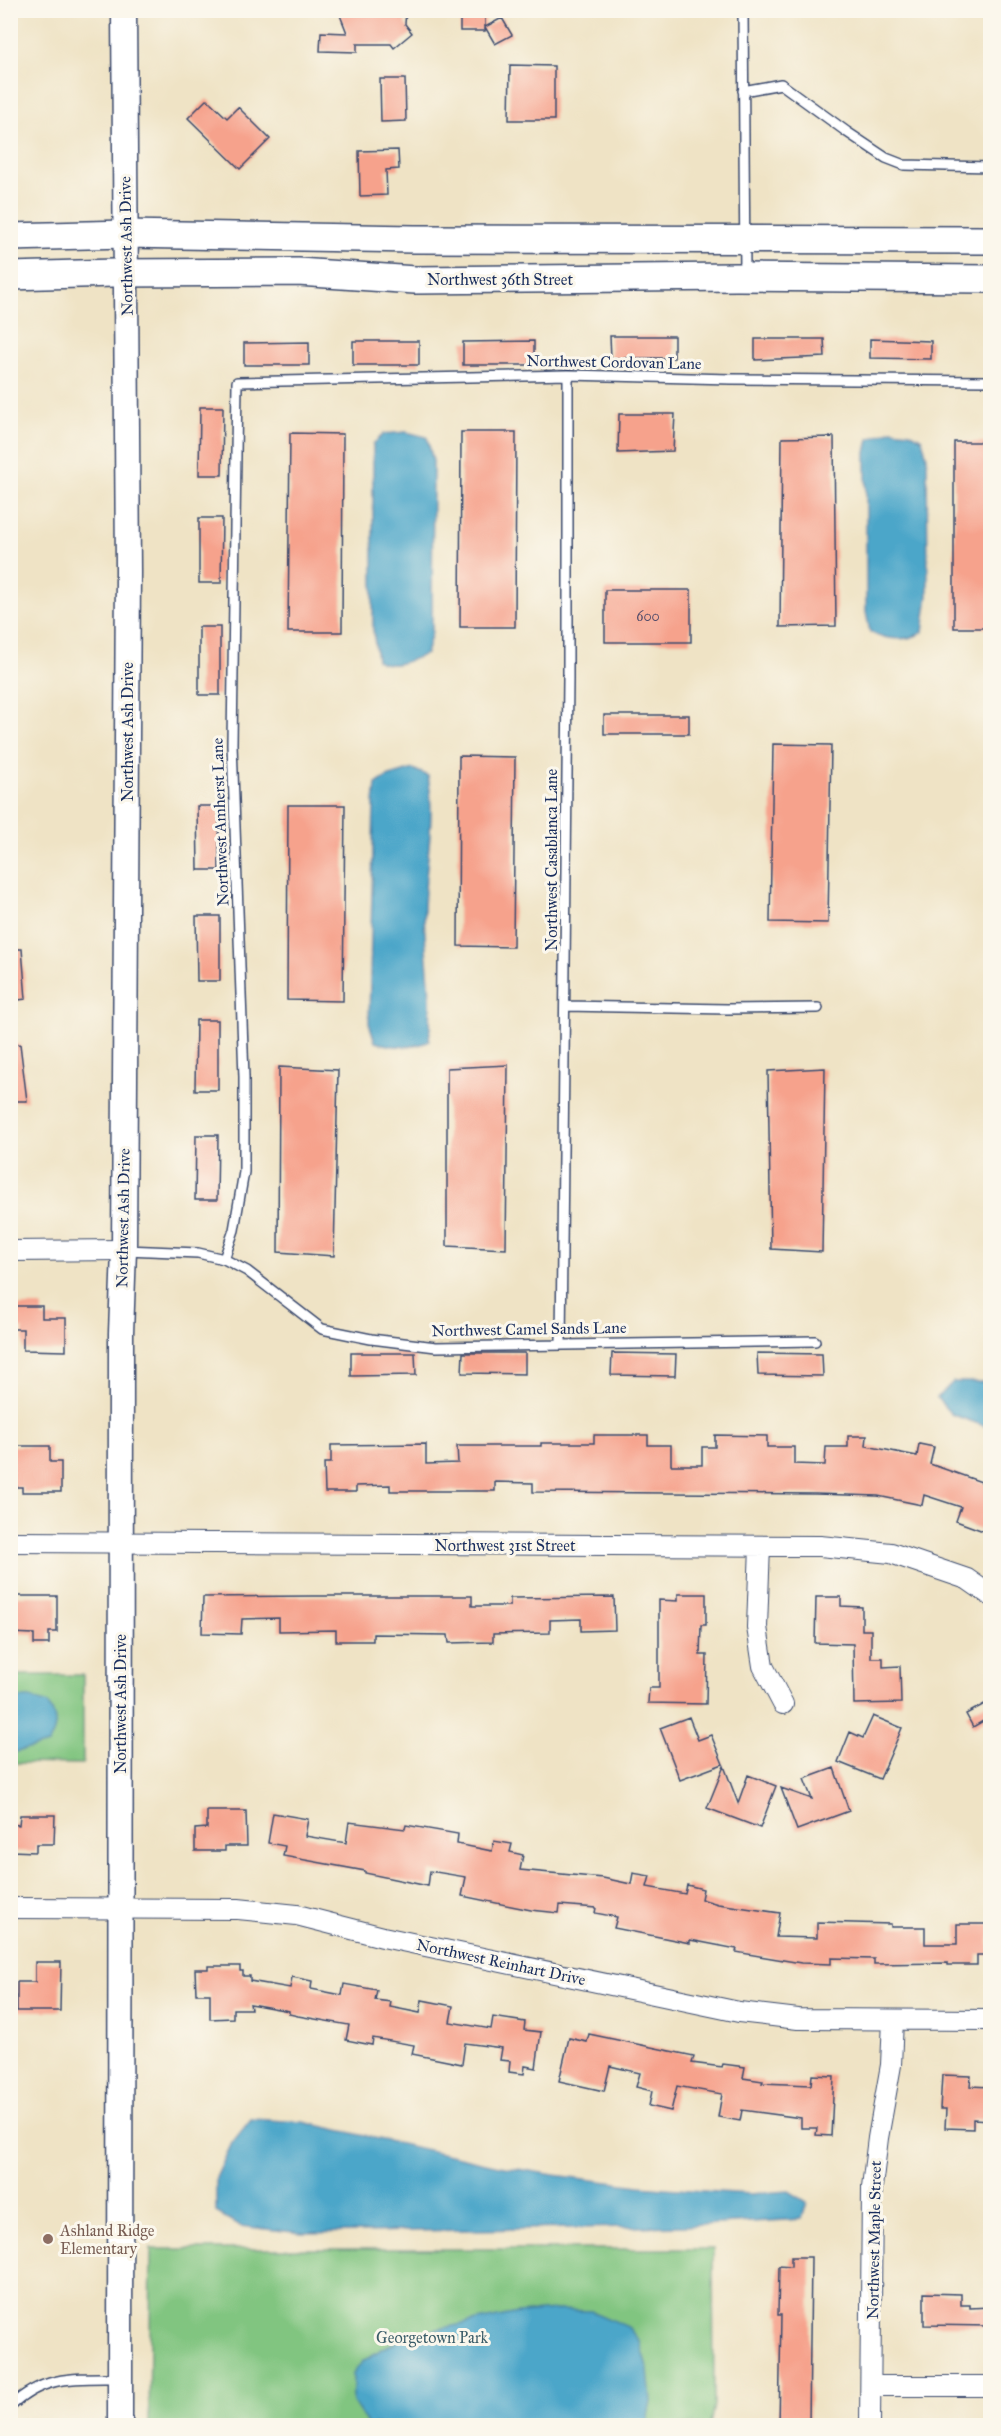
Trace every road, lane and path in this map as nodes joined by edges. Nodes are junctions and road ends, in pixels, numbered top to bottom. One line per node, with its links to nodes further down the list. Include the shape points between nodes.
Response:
1 (124, 10): 5 (street, Northwest Ash Drive)
2 (743, 10): 3 (lane)
3 (743, 91): 4 (lane, via 781,84 886,158 904,165); 7 (lane)
4 (990, 167)
5 (126, 234): 6 (main road); 7 (main road); 9 (street, Northwest Ash Drive)
6 (10, 237)
7 (745, 240): 8 (main road); 11 (lane)
8 (990, 240)
9 (126, 274): 10 (main road, Northwest 36th Street); 11 (main road, Northwest 36th Street, via 298,272 415,279); 18 (street, Northwest Ash Drive)
10 (10, 276)
11 (745, 277): 12 (main road, Northwest 36th Street)
12 (990, 279)
13 (568, 375): 14 (lane, Northwest Cordovan Lane); 15 (lane, Northwest Cordovan Lane); 16 (lane, Northwest Casablanca Lane)
14 (990, 381)
15 (237, 382): 20 (lane, Northwest Amherst Lane, via 232,744 244,1172 234,1230)
16 (565, 1006): 17 (lane); 22 (lane, Northwest Casablanca Lane)
17 (818, 1008)
18 (124, 1250): 19 (street); 20 (lane, Northwest Camel Sands Lane, via 198,1252); 24 (street, Northwest Ash Drive)
19 (10, 1251)
20 (224, 1259): 22 (lane, Northwest Camel Sands Lane, via 248,1271 322,1329 436,1347)
21 (815, 1341): 22 (lane, Northwest Camel Sands Lane)
22 (561, 1344)
23 (10, 1542): 24 (street, Northwest 31st Street)
24 (120, 1544): 25 (street, Northwest 31st Street); 29 (street, Northwest Ash Drive)
25 (760, 1546): 26 (street, Northwest 31st Street, via 819,1546 891,1553 967,1579); 27 (street, via 757,1627 763,1666)
26 (990, 1595)
27 (783, 1704)
28 (10, 1908): 29 (street, Northwest Reinhart Drive)
29 (120, 1908): 30 (street, Northwest Reinhart Drive, via 238,1909 297,1915 739,2012 798,2019); 32 (street, Northwest Ash Drive)
30 (893, 2020): 31 (street, Northwest Reinhart Drive); 33 (street, Northwest Maple Street, via 891,2065 873,2166)
31 (990, 2020)
32 (120, 2378): 35 (lane, via 47,2382); 36 (street, Northwest Ash Drive)
33 (872, 2386): 34 (street); 37 (street, Northwest Maple Street)
34 (990, 2386)
35 (10, 2407)
36 (120, 2426)
37 (870, 2426)

